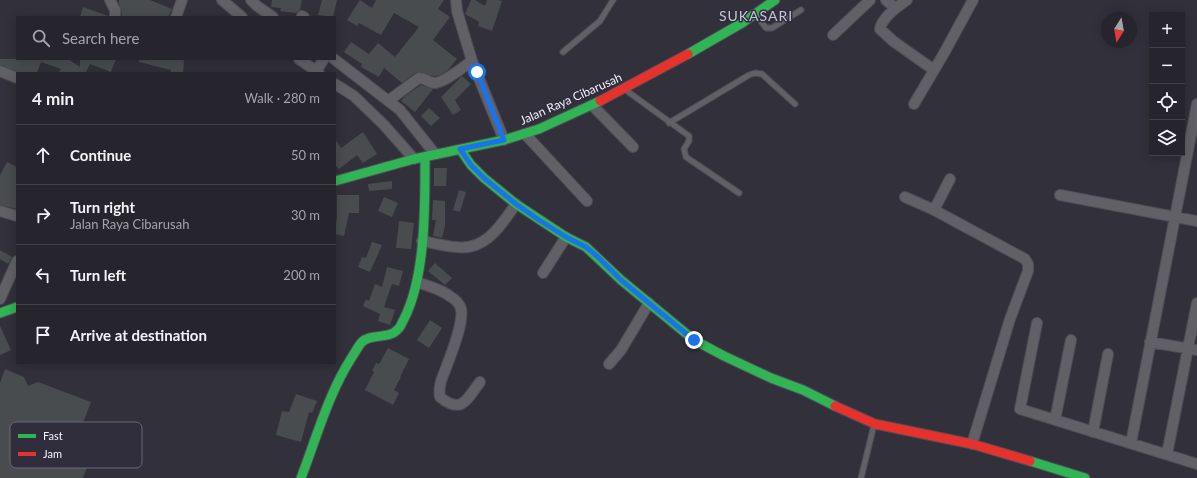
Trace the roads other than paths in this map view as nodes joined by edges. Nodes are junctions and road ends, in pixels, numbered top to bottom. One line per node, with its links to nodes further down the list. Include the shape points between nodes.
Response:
1 (110, 0): 15 (street, via 116,10)
2 (182, 0): 16 (street)
3 (222, 0): 17 (street)
4 (251, 0): 18 (street)
5 (456, 0): 24 (street)
6 (613, 0): 20 (lane, via 600,21)
7 (775, 0): 14 (street, Jalan Raya Cibarusah)
8 (870, 0): 19 (street)
9 (886, 0): 12 (street)
10 (906, 0): 12 (street)
11 (973, 0): 25 (street)
12 (895, 8): 25 (street, via 880,29)
13 (800, 10): 14 (lane, via 772,28 766,28)
14 (755, 14): 30 (street, Jalan Raya Cibarusah)
15 (114, 16)
16 (176, 16)
17 (241, 16)
18 (271, 16)
19 (833, 35)
20 (562, 52)
21 (300, 60): 27 (street)
22 (324, 60): 27 (street)
23 (335, 60): 31 (street)
24 (472, 61): 31 (street, via 440,82 429,82 419,78); 38 (street)
25 (934, 70): 33 (street)
26 (0, 71): 28 (street)
27 (318, 72)
28 (16, 78)
29 (336, 85): 43 (street, via 354,96)
30 (625, 89): 35 (street, Jalan Raya Cibarusah); 36 (lane)
31 (388, 100): 41 (street, via 400,110)
32 (795, 104): 36 (lane, via 762,74 755,73)
33 (914, 104)
34 (1197, 104): 54 (street)
35 (592, 105): 37 (street, Jalan Raya Cibarusah); 39 (street)
36 (669, 123): 46 (lane, via 689,136 684,149 686,157)
37 (525, 134): 38 (street, Jalan Raya Cibarusah); 49 (street)
38 (504, 140): 40 (street, Jalan Raya Cibarusah)
39 (634, 147)
40 (460, 149): 41 (street, Jalan Raya Cibarusah); 50 (street, via 480,174)
41 (435, 154): 42 (street, Jalan Raya Cibarusah)
42 (425, 157): 43 (street, Jalan Raya Cibarusah); 57 (street)
43 (414, 159): 45 (street, Jalan Raya Cibarusah)
44 (950, 179): 51 (street)
45 (336, 181)
46 (739, 193)
47 (1060, 194): 54 (street)
48 (905, 197): 51 (street)
49 (587, 202)
50 (516, 204): 56 (street); 57 (street, via 500,228 485,242 463,248)
51 (934, 210): 77 (street, via 1025,259 1028,264 1028,271 1010,319)
52 (0, 211): 53 (street)
53 (16, 216)
54 (1175, 217): 55 (street); 68 (street)
55 (1197, 221)
56 (566, 237): 59 (street); 62 (street, via 586,247)
57 (422, 241): 60 (street)
58 (16, 263): 61 (street)
59 (543, 273)
60 (417, 282): 72 (street, via 443,292 461,309 454,345 440,383 440,397 454,406 461,405); 80 (street, via 409,309 398,330 389,335 366,339 346,366 323,417)
61 (0, 299)
62 (649, 303): 71 (street, via 621,350); 74 (street, via 694,340 771,378)
63 (1197, 303): 69 (street)
64 (16, 307): 65 (street)
65 (0, 313)
66 (1037, 323): 73 (street, via 1020,409)
67 (1071, 340): 73 (street)
68 (1150, 342): 69 (street); 76 (street)
69 (1192, 349): 78 (street)
70 (1108, 354): 75 (street)
71 (609, 364)
72 (480, 382)
73 (1055, 420): 75 (street)
74 (875, 424): 77 (street); 81 (lane)
75 (1093, 432): 76 (street)
76 (1130, 443): 78 (street)
77 (972, 444): 82 (street)
78 (1167, 454): 79 (street)
79 (1197, 464)
80 (302, 478)
81 (861, 478)
82 (1085, 478)

